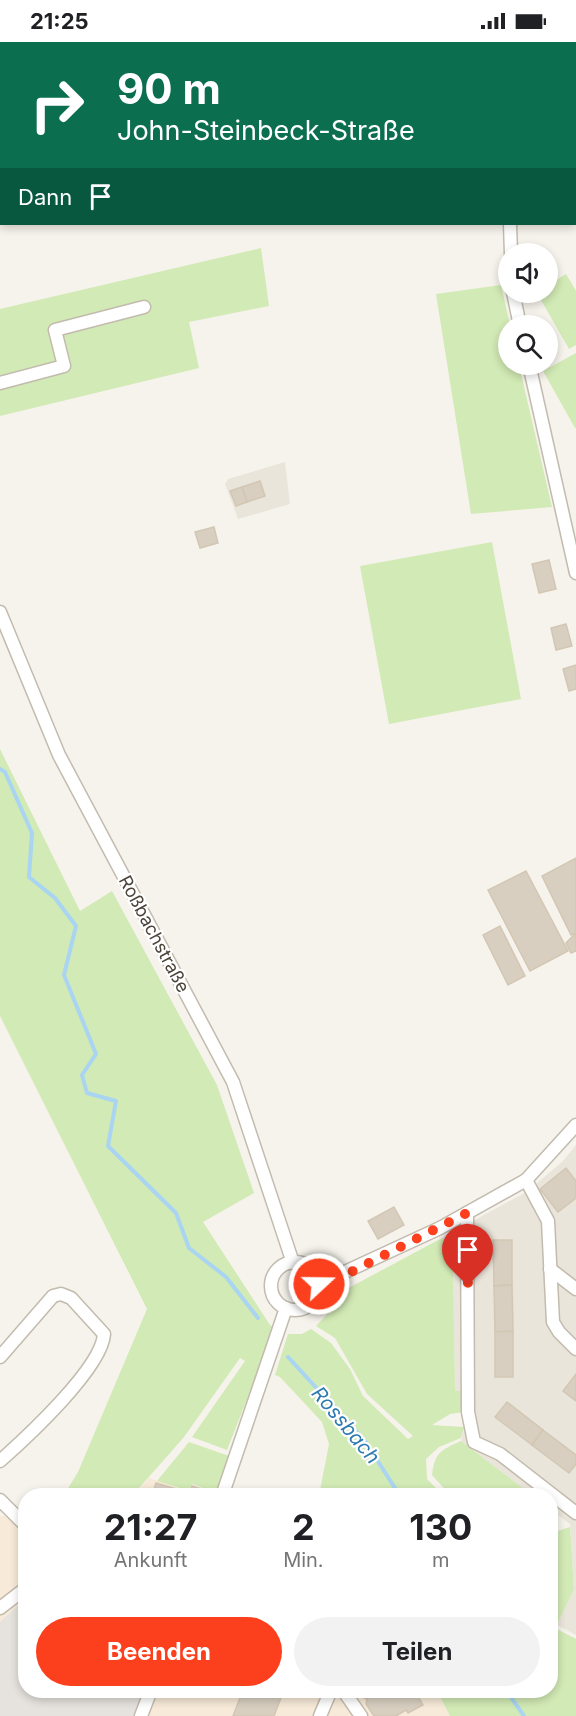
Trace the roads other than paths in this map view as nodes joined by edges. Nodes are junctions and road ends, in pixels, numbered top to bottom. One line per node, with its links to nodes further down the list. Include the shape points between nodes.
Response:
1 (510, 225): 2 (street)
2 (511, 243)
3 (144, 308): 5 (street, via 55,330 64,366)
4 (531, 375): 6 (street)
5 (0, 383)
6 (576, 573)
7 (0, 612): 11 (street, Roßbachstraße, via 59,755 233,1082)
8 (576, 1125): 9 (street)
9 (526, 1180): 10 (street); 12 (street, via 548,1221)
10 (467, 1213): 13 (street); 20 (street, via 471,1437)
11 (293, 1263): 13 (street, via 313,1270); 15 (street, via 279,1269 272,1283 274,1298)
12 (550, 1269): 14 (street); 16 (street, via 553,1322)
13 (319, 1284): 15 (street, via 319,1292 309,1306)
14 (576, 1289)
15 (286, 1308): 19 (street)
16 (576, 1348)
17 (0, 1357): 18 (street, via 53,1296 61,1294 71,1299 104,1334 104,1342 77,1381 41,1424)
18 (0, 1461)
19 (225, 1488)
20 (544, 1488)
21 (558, 1499): 23 (street)
22 (0, 1500): 24 (street)
23 (576, 1513)
24 (18, 1518)
25 (18, 1594): 26 (street)
26 (0, 1608)
27 (148, 1698): 30 (street)
28 (328, 1698): 31 (street)
29 (349, 1698): 32 (street)
30 (141, 1716)
31 (321, 1716)
32 (361, 1716)

